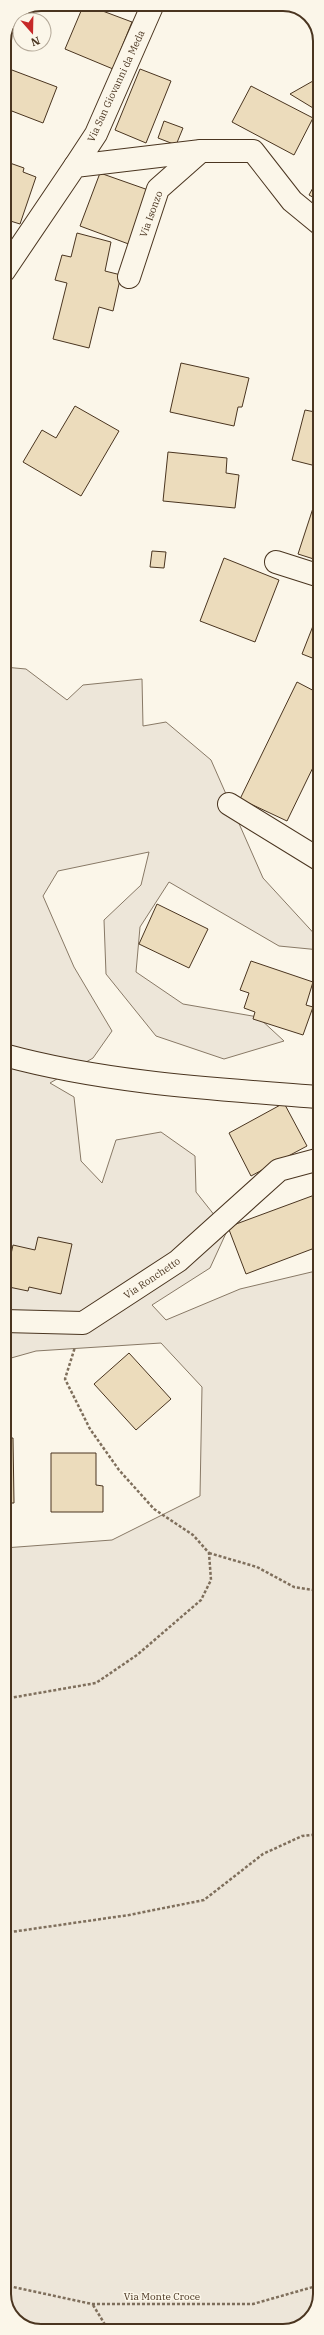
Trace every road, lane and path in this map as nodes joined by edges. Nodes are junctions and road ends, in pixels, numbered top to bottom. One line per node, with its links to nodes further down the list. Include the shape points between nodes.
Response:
1 (150, 11): 2 (street, Via San Giovanni da Meda)
2 (96, 134): 4 (street); 5 (street, Via San Giovanni da Meda)
3 (201, 151): 4 (street); 6 (street, via 253,151 292,201); 8 (street, Via Isonzo, via 158,189)
4 (129, 159): 5 (street)
5 (75, 166): 7 (street, Via San Giovanni da Meda)
6 (313, 218)
7 (11, 261)
8 (129, 277)
9 (276, 562): 10 (street)
10 (313, 574)
11 (229, 804): 12 (street)
12 (313, 856)
13 (11, 1057): 14 (street, via 44,1066 197,1088)
14 (313, 1096)
15 (313, 1160): 17 (street, Via Ronchetto, via 279,1170 178,1261)
16 (11, 1321): 17 (street)
17 (84, 1323): 18 (path, via 65,1379 90,1429 119,1470 154,1509 193,1536)
18 (209, 1553): 19 (path, via 257,1567 294,1587); 20 (path, via 211,1580 201,1600 137,1655 96,1683)
19 (313, 1590)
20 (11, 1698)
21 (313, 1835): 22 (path, via 302,1836 263,1854 204,1900 129,1915)
22 (11, 1932)
23 (11, 2287): 25 (path, Via Monte Croce)
24 (313, 2287): 25 (path, Via Monte Croce, via 253,2304)
25 (92, 2304): 26 (path)
26 (105, 2324)

